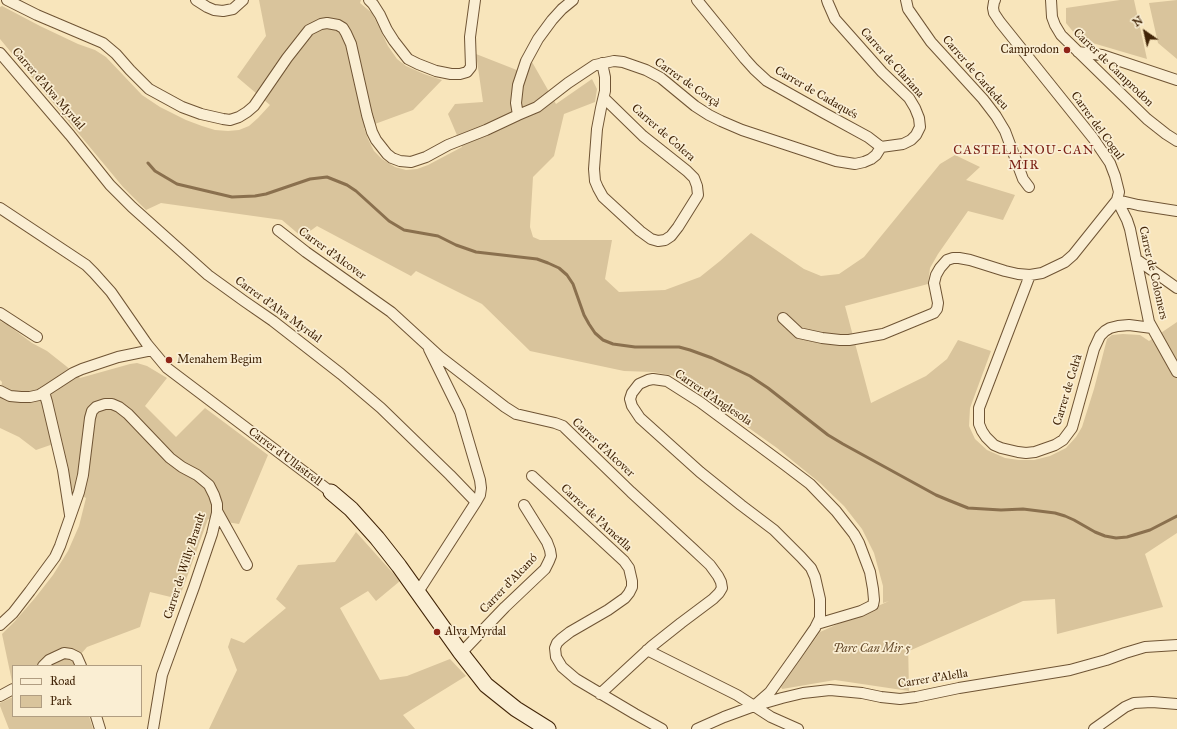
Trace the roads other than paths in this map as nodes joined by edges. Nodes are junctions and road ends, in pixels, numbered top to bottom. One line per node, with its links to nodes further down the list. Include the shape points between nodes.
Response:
1 (7, 0): 17 (street, via 103,42 149,89 182,107 230,120 254,106 309,30 321,24 338,25 343,28 351,44 372,132 387,154 400,161 411,162 426,157 448,144)
2 (196, 0): 3 (street, via 207,7 223,11 233,9)
3 (243, 0)
4 (369, 0): 5 (street, via 394,41 408,58 436,71 460,74 467,72 471,67 470,37)
5 (475, 0)
6 (573, 0): 17 (street, via 552,20 526,61 518,85)
7 (697, 0): 19 (street, Carrer de Cadaqués, via 745,60 767,81 868,137)
8 (827, 0): 19 (street, Carrer de Clariana, via 835,19 909,98 919,118 920,127 911,140 903,144)
9 (906, 0): 20 (street, Carrer de Cardedeu, via 908,10 931,42 996,116 1005,131 1023,179)
10 (995, 0): 21 (street, Carrer del Cogul, via 994,13 1000,22 1110,163 1119,192)
11 (1051, 0): 12 (street, Carrer de Camprodon, via 1055,25)
12 (1078, 52): 15 (street, via 1102,55); 18 (street, Carrer de Camprodon, via 1147,119)
13 (0, 53): 39 (street, Carrer d'Alva Myrdal, via 132,207 208,275 273,321 381,408)
14 (602, 63): 16 (street, Carrer de Colera, via 605,77); 17 (street, Carrer de Corçà, via 584,72 537,106); 19 (street, Carrer de Corçà, via 624,62 646,70 661,78 709,116 742,130 836,161 855,164 864,162 876,155)
15 (1177, 80)
16 (604, 98): 16 (street, Carrer de Colera, via 694,178 698,195 678,227 665,240 658,242 640,231 603,197 598,188 594,170 595,151)
17 (518, 115)
18 (1177, 141)
19 (881, 147)
20 (1029, 187)
21 (1116, 200): 23 (street); 25 (street, Carrer de Colomers, via 1127,220); 26 (street, via 1065,262 1042,273)
22 (0, 208): 33 (street, Carrer d'Ullastrell, via 86,265 111,292)
23 (1177, 211)
24 (278, 230): 32 (street, Carrer d'Alcover, via 391,312)
25 (1136, 259): 27 (street); 30 (street, Carrer de Colomers)
26 (1030, 275): 29 (street, via 959,258 947,260 936,275 934,283 938,303 934,313 883,334 849,340 798,333); 30 (street, Carrer de Celrà, via 979,408 982,432 994,445 1026,453 1055,445 1063,440 1072,428 1100,336 1118,326)
27 (1177, 288)
28 (0, 313): 31 (street)
29 (783, 318)
30 (1152, 328): 34 (street, Carrer de Colomers)
31 (37, 336)
32 (426, 343): 39 (street, via 460,412 480,480 480,495); 48 (street, Carrer d'Alcover, via 445,361 516,414 562,426 710,565 718,576 722,588 719,593)
33 (152, 350): 36 (street, via 118,357 82,369); 38 (street, Carrer d'Ullastrell, via 167,368)
34 (1177, 372)
35 (0, 391): 36 (street, via 10,396 21,397)
36 (44, 392): 42 (street, via 63,470)
37 (532, 476): 53 (street, Carrer de l'Ametlla, via 624,561 631,574 632,587 625,598 570,632 555,648 556,657 562,667)
38 (330, 492): 44 (street, Carrer d'Ullastrell, via 351,509 377,538)
39 (476, 502): 44 (street)
40 (524, 505): 49 (street, Carrer d'Alcanó, via 547,542 550,561)
41 (217, 511): 42 (street, Carrer de Willy Brandt, via 217,504 209,485 170,458 128,414 112,404 105,404 92,411 81,484); 43 (street); 59 (street, Carrer de Willy Brandt, via 194,587 166,660)
42 (70, 517): 46 (street, Carrer de Willy Brandt, via 54,557 13,613)
43 (247, 565)
44 (418, 592): 49 (street, Carrer d'Ullastrell)
45 (817, 624): 45 (street, Carrer d'Anglesola, via 820,618 820,599 811,568 774,530 700,472 640,418 630,399 639,384 653,379 667,381 700,402 814,488 854,534 870,572 873,605); 56 (street, Carrer d'Anglesola, via 770,692)
46 (0, 625)
47 (1177, 646): 56 (street, Carrer d'Alella, via 1145,647 1070,670 916,697 881,697 830,690 803,693)
48 (647, 650): 53 (street, Carrer d'Alcover); 56 (street)
49 (461, 653): 60 (street, Carrer d'Ullastrell, via 495,692)
50 (44, 665): 51 (street, via 64,653 77,657)
51 (81, 665)
52 (12, 690): 54 (street)
53 (600, 694): 61 (street, Carrer de l'Ametlla)
54 (0, 696)
55 (1177, 704): 64 (street, via 1134,703)
56 (754, 706): 62 (street, Carrer d'Alella); 63 (street)
57 (96, 717): 58 (street)
58 (100, 729)
59 (153, 729)
60 (548, 729)
61 (662, 729)
62 (696, 729)
63 (798, 729)
64 (1094, 729)

